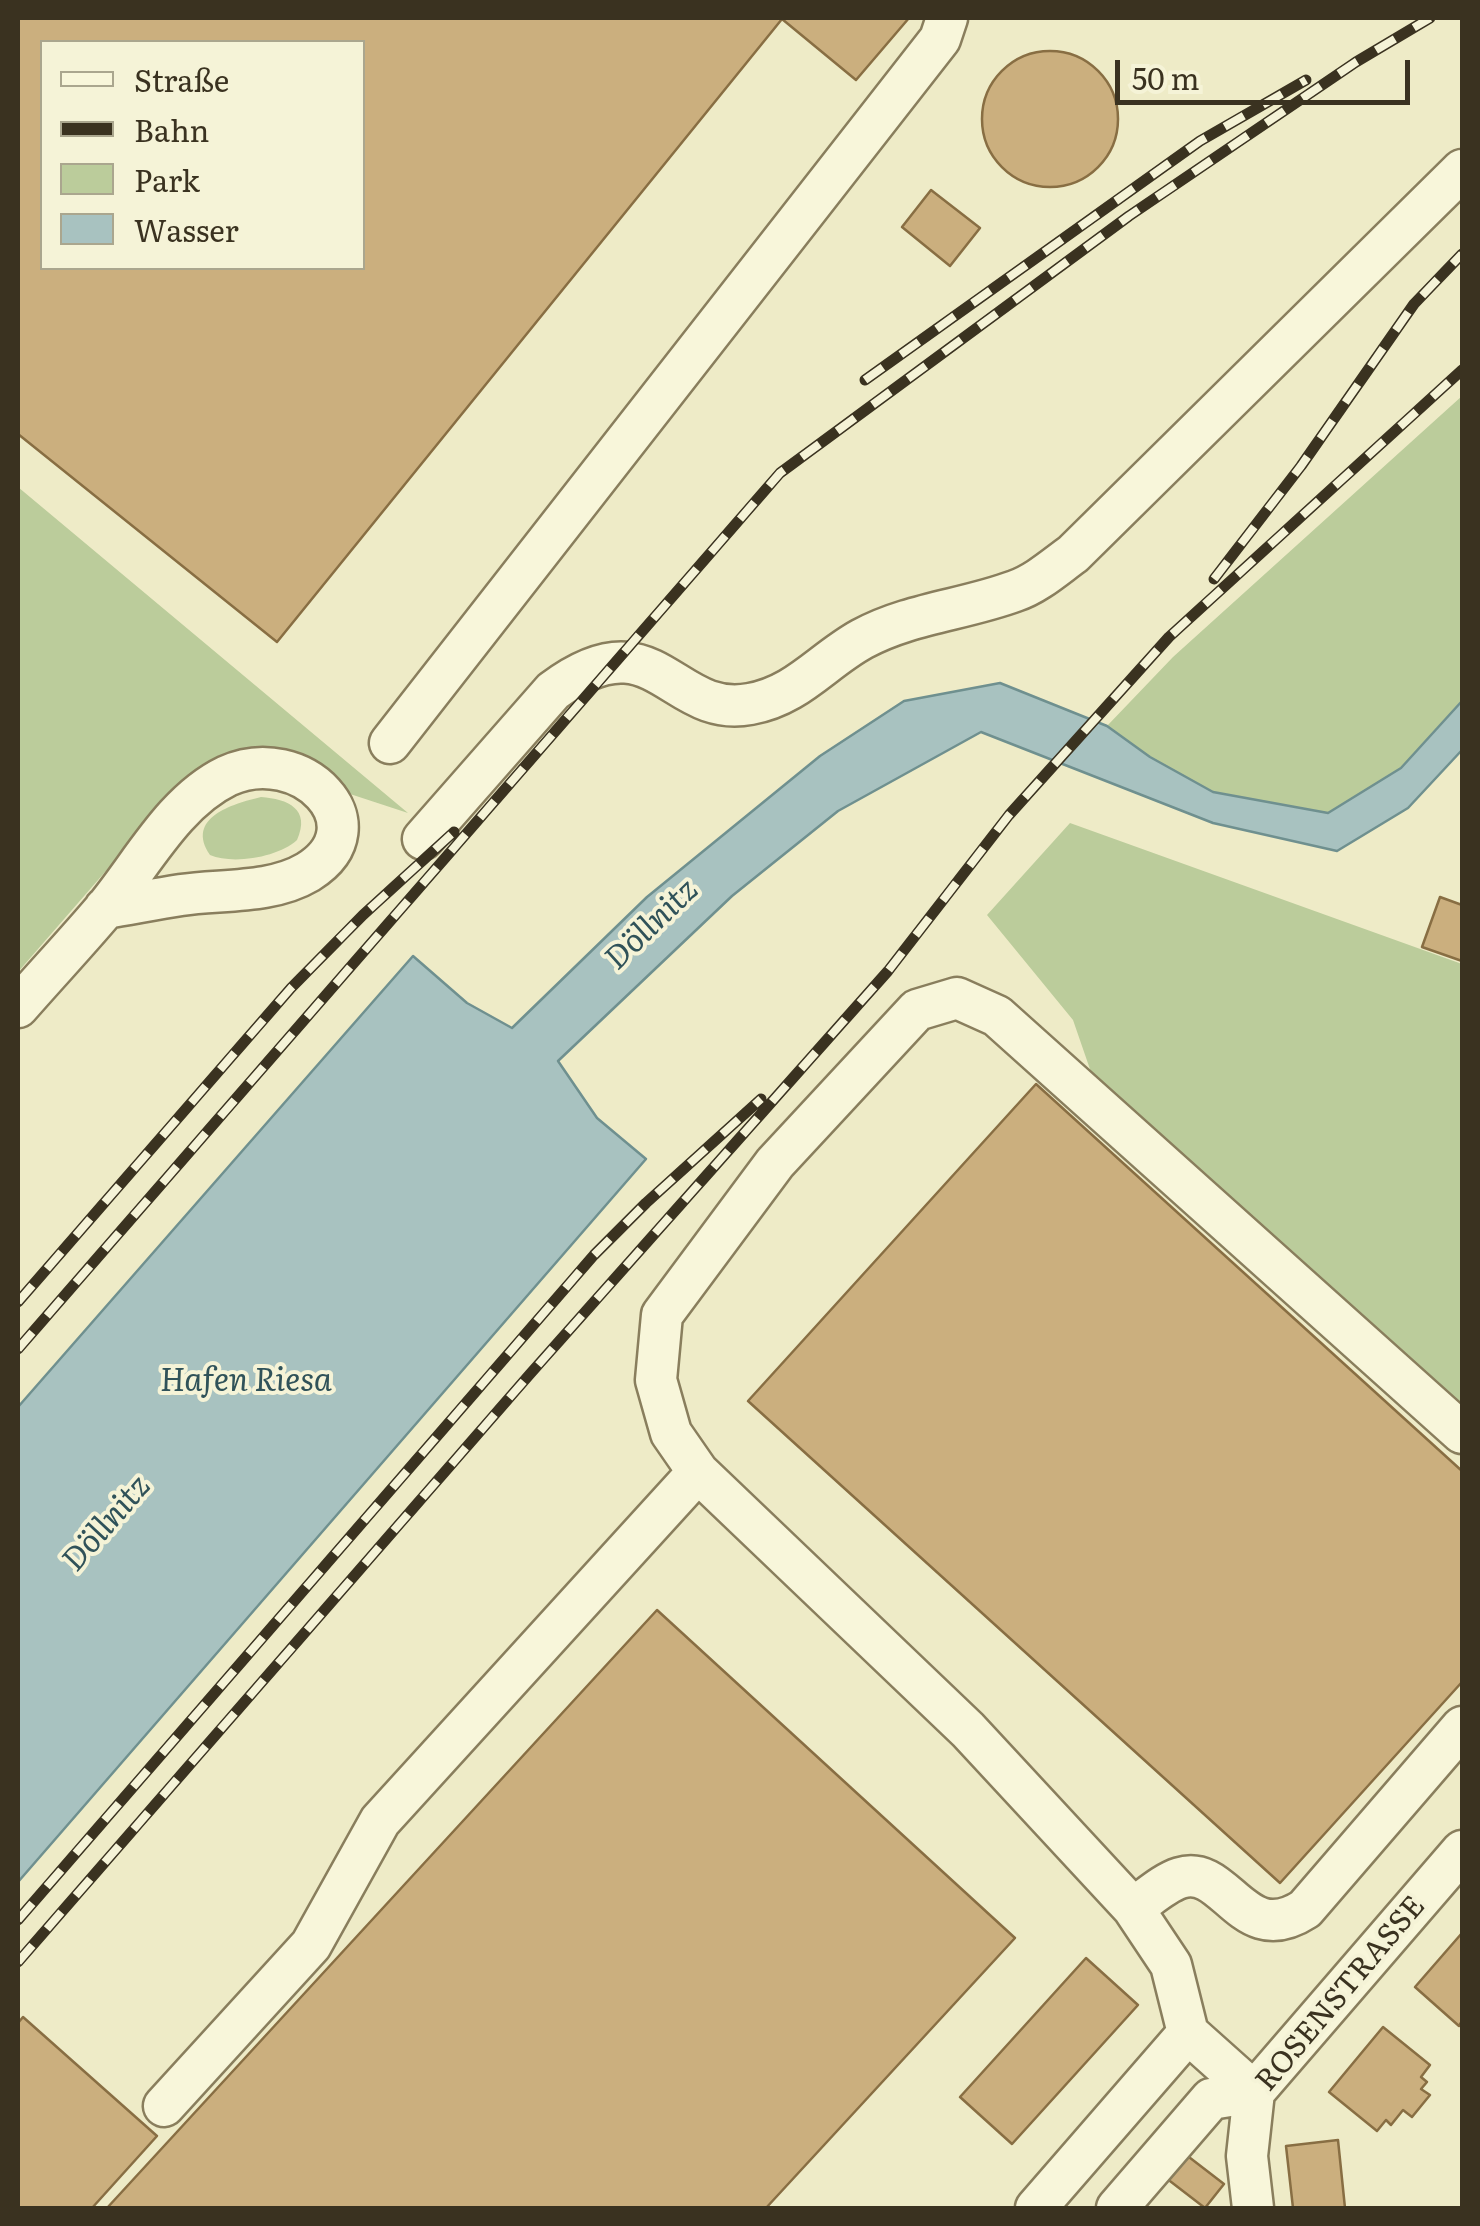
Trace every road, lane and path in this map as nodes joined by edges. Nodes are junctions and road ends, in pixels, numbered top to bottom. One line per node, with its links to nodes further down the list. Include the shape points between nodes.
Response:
1 (947, 18): 3 (street, via 940,39)
2 (1462, 170): 4 (street, via 1073,554 1041,577 1018,590 896,623 774,699 745,706 718,704 642,664 616,662 576,674 553,691)
3 (390, 744)
4 (423, 840)
5 (105, 908): 5 (street, via 305,874 332,847 336,813 316,784 298,774 252,768 227,776 198,794); 6 (street)
6 (18, 1007)
7 (1462, 1432): 8 (street, via 997,1016 957,998 916,1010 776,1164 662,1315 656,1380 672,1433)
8 (698, 1472): 11 (street, via 968,1730); 14 (street, via 380,1821 312,1946)
9 (1462, 1727): 11 (street, via 1291,1918 1252,1917 1204,1879 1181,1877)
10 (1462, 1851): 13 (street, ROSENSTRASSE)
11 (1133, 1908): 12 (street, via 1171,1965)
12 (1188, 2033): 13 (street); 15 (street)
13 (1254, 2092): 16 (street, via 1211,2100); 17 (street, ROSENSTRASSE, via 1247,2156)
14 (164, 2106)
15 (1036, 2208)
16 (1117, 2208)
17 (1253, 2208)

